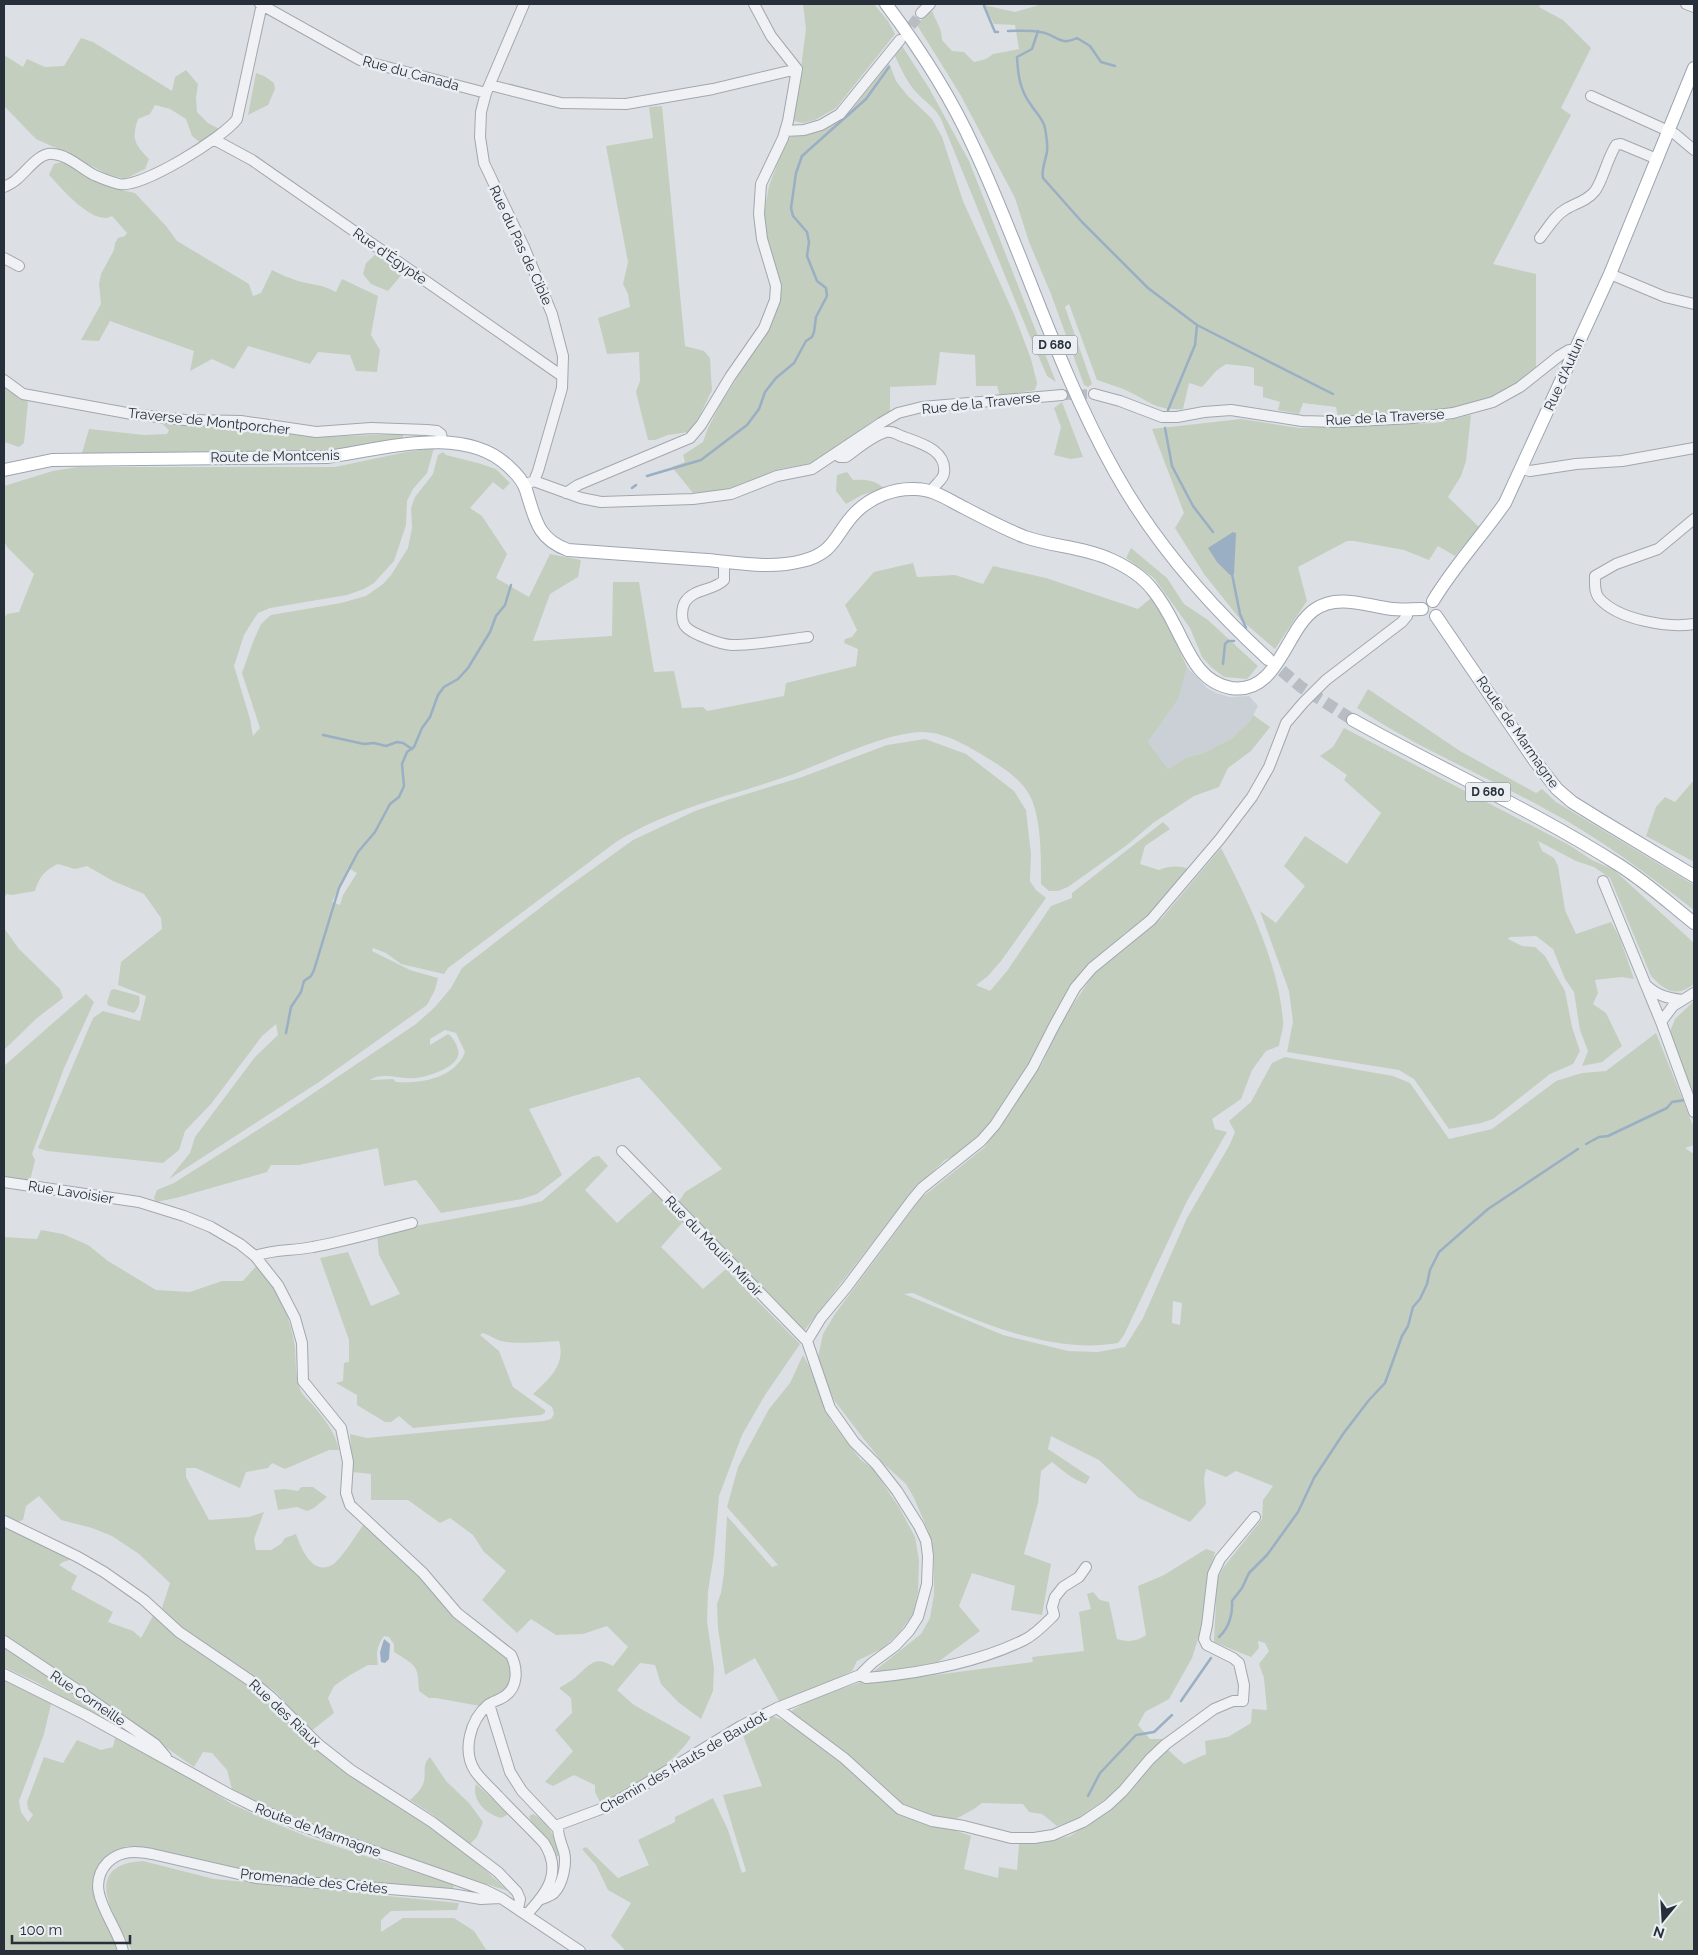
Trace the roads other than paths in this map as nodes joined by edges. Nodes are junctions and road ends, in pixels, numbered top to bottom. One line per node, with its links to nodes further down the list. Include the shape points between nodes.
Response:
1 (261, 4): 12 (street, Rue du Canada, via 360,60); 16 (street, via 239,114 231,127)
2 (524, 4): 12 (street, Rue du Pas de Cible)
3 (754, 4): 11 (street, via 771,36)
4 (886, 4): 46 (main road, D 680, via 925,59 974,148 1064,368 1115,473 1143,518 1193,582)
5 (930, 4): 8 (street)
6 (1686, 4): 7 (street)
7 (1694, 7)
8 (921, 13)
9 (900, 40): 14 (street, via 840,114 821,125)
10 (1694, 68): 15 (main road, Rue d'Autun)
11 (797, 69): 12 (street, Rue du Canada, via 713,89 626,104 561,103); 14 (street)
12 (488, 89): 26 (street, Rue du Pas de Cible, via 481,112 484,163 552,314 563,356)
13 (1591, 96): 15 (street)
14 (785, 131): 36 (street, via 761,184 759,214 762,239 776,286 775,300 764,328 690,438 594,477)
15 (1668, 132): 17 (street); 18 (main road, Rue d'Autun)
16 (215, 140): 19 (street, via 136,182 121,185 53,154 42,157 16,181); 26 (street, Rue d'Égypte, via 252,160)
17 (1694, 150)
18 (1657, 159): 20 (street, via 1621,144 1616,145 1595,191 1582,203 1559,214); 23 (main road, Rue d'Autun)
19 (4, 187)
20 (1540, 238)
21 (4, 258): 22 (street)
22 (19, 266)
23 (1610, 274): 24 (street, via 1665,297); 25 (main road, Rue d'Autun)
24 (1694, 304)
25 (1574, 350): 28 (street, Rue de la Traverse, via 1559,356 1520,387 1493,402 1453,413 1413,418 1337,422 1231,410 1177,418 1162,417); 33 (main road, Rue d'Autun)
26 (562, 376): 35 (street, Rue du Pas de Cible, via 562,388)
27 (4, 380): 30 (street, Traverse de Montporcher, via 23,394 132,414 241,422 316,432 372,428 427,430 437,431)
28 (1094, 394)
29 (1062, 395): 32 (street, Rue de la Traverse, via 922,407 898,413)
30 (443, 443): 34 (main road, Route de Montcenis, via 392,445 327,457 52,460); 35 (main road, Route de Montcenis, via 481,450 498,458)
31 (1694, 448): 33 (street, via 1622,461 1530,471)
32 (835, 454): 36 (street, Rue de la Traverse, via 812,469 777,476 731,494 693,500 601,502); 37 (street, via 846,457 890,431 922,443 935,451 943,462 942,480)
33 (1521, 469): 40 (main road, Rue d'Autun, via 1505,503)
34 (4, 470)
35 (529, 486): 36 (street, Rue de la Traverse); 39 (main road, via 537,525 544,535 568,550)
36 (566, 492)
37 (931, 492): 39 (main road, via 918,489 894,491 868,502 855,513 830,548 802,562 773,565); 42 (main road, via 1026,537 1089,551 1133,572 1151,587 1199,670 1216,684 1233,688 1259,682 1279,660 1305,620 1325,604 1352,602)
38 (1694, 519): 44 (street, via 1658,549 1616,564 1595,576 1599,598 1627,616 1668,624)
39 (724, 562): 45 (street, via 724,580 721,583 686,600 682,614 685,627 730,645)
40 (1433, 601): 41 (main road, via 1426,602); 43 (main road, via 1439,609)
41 (1422, 609): 42 (main road); 43 (main road, via 1428,617)
42 (1408, 610): 60 (street, via 1402,622 1326,680 1286,723 1269,767 1252,797 1220,839 1151,920 1092,968 1081,981 1033,1067 994,1125 981,1141 917,1194 821,1318)
43 (1436, 616): 48 (main road, Route de Marmagne, via 1557,789 1572,802)
44 (1694, 624)
45 (808, 637)
46 (1268, 659)
47 (1353, 720): 50 (main road, D 680, via 1416,756 1564,831 1621,866)
48 (1694, 876)
49 (1604, 881): 51 (street)
50 (1694, 923)
51 (1646, 986): 53 (street, via 1666,998); 54 (street)
52 (1694, 993): 53 (street)
53 (1682, 1000): 54 (street)
54 (1661, 1022): 55 (street)
55 (1694, 1112)
56 (622, 1151): 60 (street, Rue du Moulin Miroir)
57 (4, 1182): 59 (street, Rue Lavoisier, via 139,1202 210,1227)
58 (412, 1223): 59 (street, via 333,1243 269,1251)
59 (256, 1256): 67 (street, via 278,1285 295,1318 302,1343 303,1381 340,1428 348,1462 346,1493 350,1505 424,1573 457,1613 511,1655 516,1669 514,1684 504,1697)
60 (807, 1341): 66 (street, via 830,1408 854,1442 897,1490 926,1541 927,1584 918,1617 895,1646)
61 (1255, 1516): 68 (street, via 1224,1553 1213,1574 1204,1639 1207,1645 1239,1663 1244,1685 1243,1701 1233,1701 1214,1709 1150,1759 1113,1800 1083,1822 1053,1835 1011,1838 932,1821 900,1809 844,1758)
62 (4, 1521): 73 (street, Rue des Riaux, via 104,1572 144,1600 180,1632 254,1683 318,1744 351,1770 432,1822 498,1872 517,1892)
63 (1086, 1567): 66 (street, via 1079,1578 1063,1587 1055,1597 1054,1615 1025,1640 952,1666 877,1677)
64 (4, 1641): 69 (street, Rue Corneille, via 156,1744)
65 (4, 1674): 69 (street, Route de Marmagne, via 65,1703)
66 (860, 1675): 68 (street, Chemin des Hauts de Baudot)
67 (489, 1704): 70 (street, via 510,1772 522,1791); 72 (street, via 472,1728 469,1747 474,1770 550,1852 553,1873)
68 (777, 1708): 70 (street, Chemin des Hauts de Baudot, via 740,1726 609,1806 558,1825)
69 (168, 1760): 71 (street, Route de Marmagne, via 261,1810)
70 (558, 1828): 72 (street, via 565,1867 553,1894)
71 (501, 1898): 73 (street, Route de Marmagne); 74 (street, Promenade des Crêtes, via 481,1899 256,1878 135,1851 110,1860 102,1869 99,1880 98,1892 103,1909 118,1934)
72 (539, 1900): 73 (street)
73 (522, 1912): 75 (street, Route de Marmagne)
74 (123, 1951)
75 (580, 1951)

